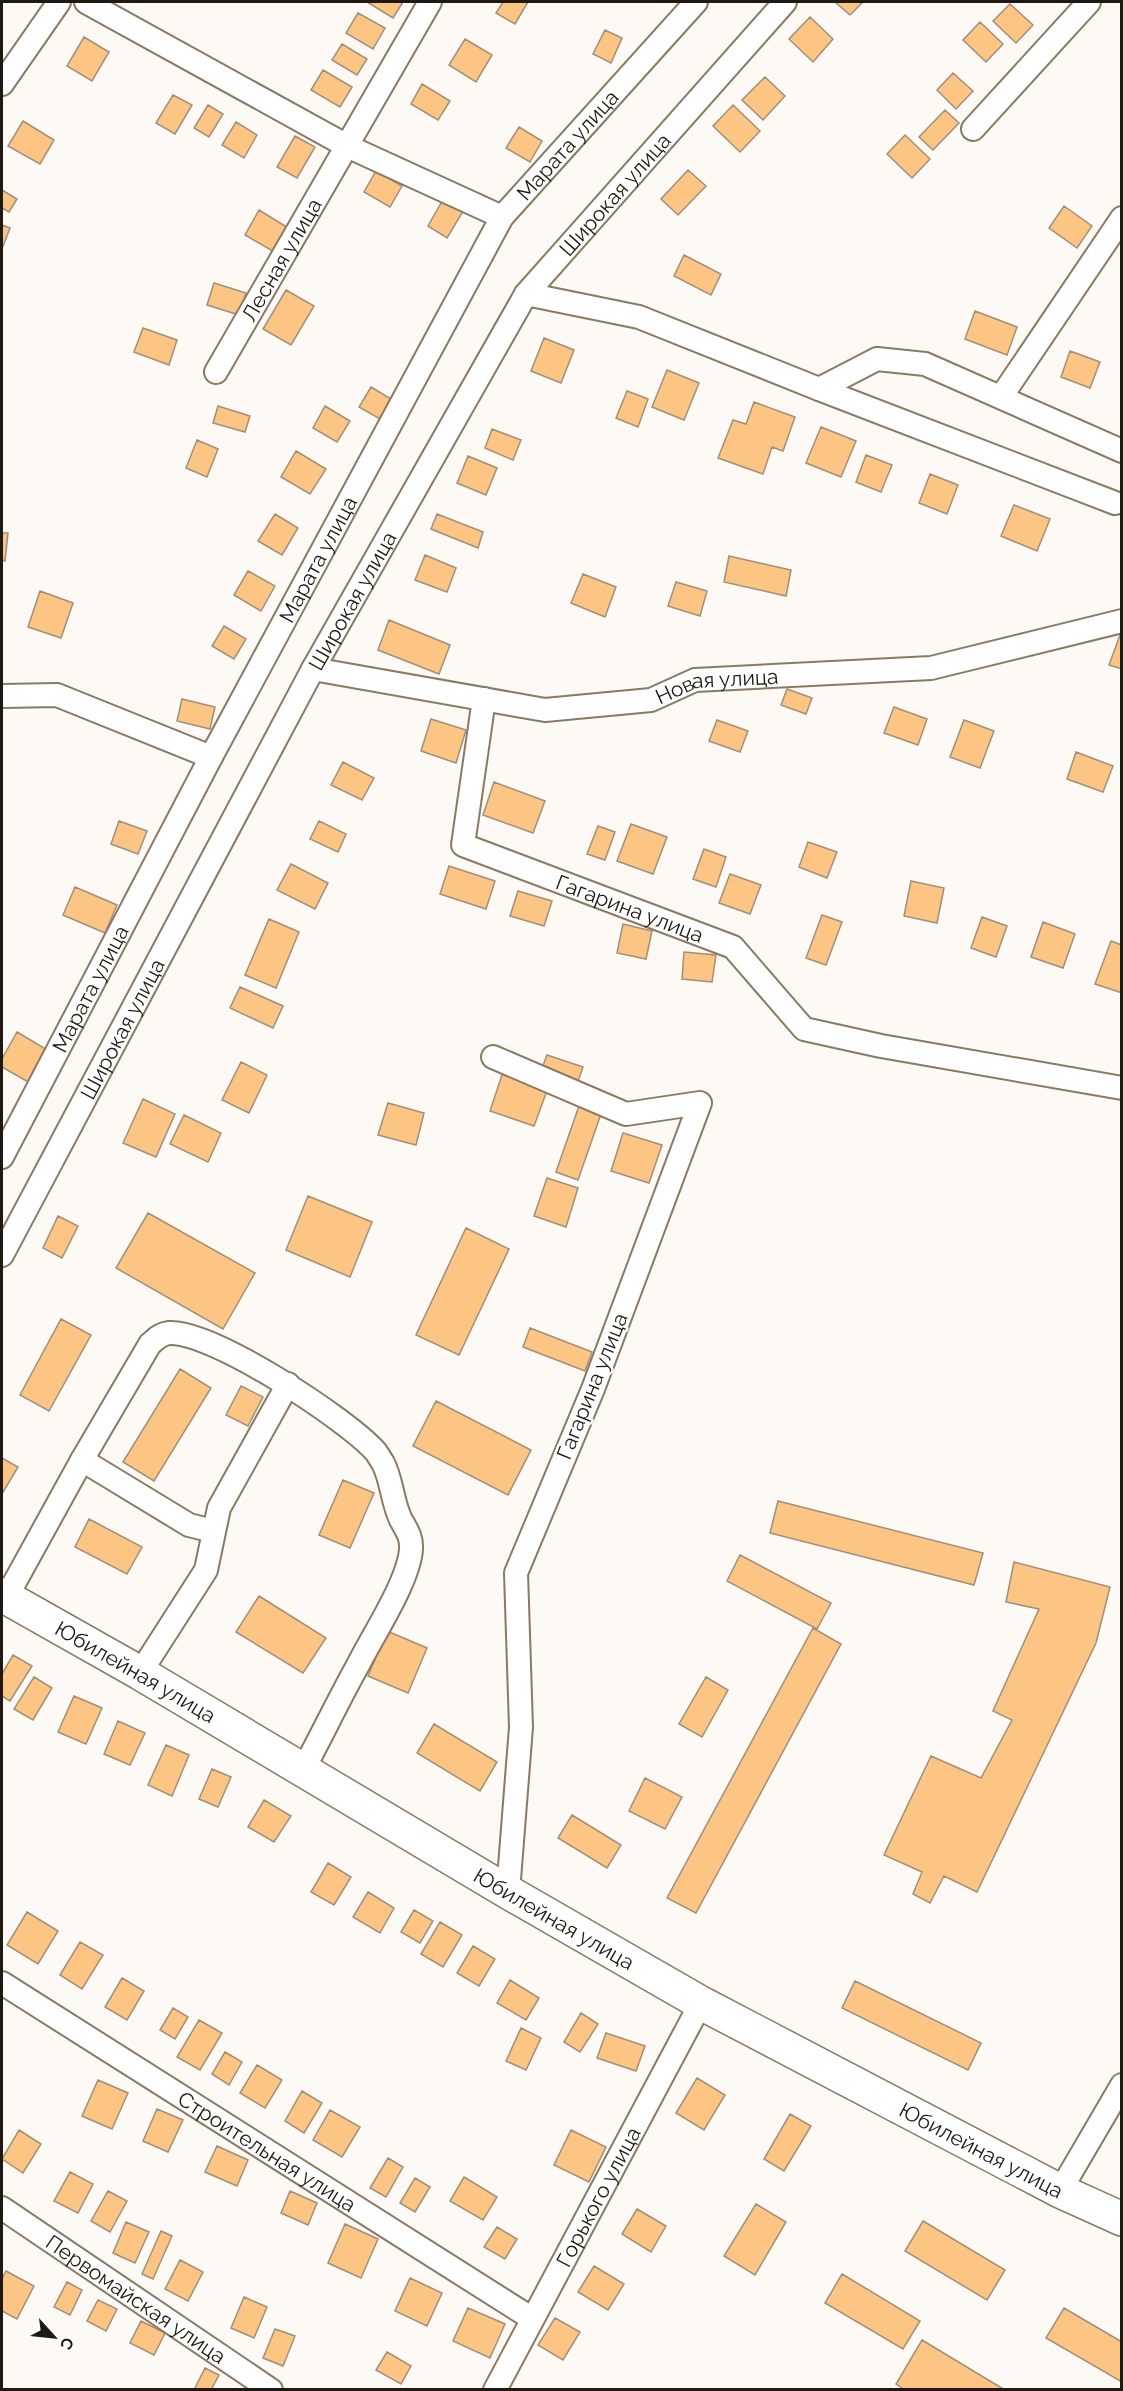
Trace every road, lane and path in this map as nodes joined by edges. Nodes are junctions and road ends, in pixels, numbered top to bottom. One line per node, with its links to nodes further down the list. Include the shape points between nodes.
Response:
1 (59, 2): 7 (street)
2 (86, 2): 9 (street)
3 (430, 2): 9 (street, Лесная улица)
4 (696, 2): 10 (street, Марата улица)
5 (785, 2): 12 (street, Широкая улица)
6 (1089, 2): 8 (street)
7 (2, 84)
8 (974, 129)
9 (347, 146): 10 (street); 13 (street, Лесная улица)
10 (502, 217): 22 (street, Марата улица)
11 (1122, 218): 15 (street)
12 (526, 294): 14 (street, via 639,317); 19 (street, Широкая улица)
13 (216, 372)
14 (819, 389): 15 (street, via 877,358 925,364); 17 (street)
15 (1001, 397): 16 (street)
16 (1122, 451)
17 (1115, 503)
18 (1122, 621): 21 (street, Новая улица, via 932,668 695,680 651,700 545,710)
19 (313, 669): 21 (street, Новая улица); 26 (street, Широкая улица)
20 (2, 696): 22 (street, via 57,695)
21 (484, 699): 24 (street, Гагарина улица, via 463,845 733,947 804,1029)
22 (211, 757): 25 (street, Марата улица)
23 (493, 1057): 33 (street, Гагарина улица, via 626,1113 700,1104 593,1389 516,1573 521,1727)
24 (1122, 1088)
25 (2, 1157)
26 (2, 1255)
27 (288, 1384): 28 (street, via 187,1334 159,1335); 29 (street, via 219,1508); 32 (street, via 375,1452 384,1465 411,1549 393,1600)
28 (82, 1460): 29 (street, via 180,1521); 30 (street)
29 (213, 1531): 31 (street, via 206,1570)
30 (4, 1597): 31 (main road, Юбилейная улица)
31 (141, 1673): 32 (main road, Юбилейная улица)
32 (303, 1770): 33 (main road, Юбилейная улица)
33 (508, 1892): 35 (main road, Юбилейная улица)
34 (2, 1983): 40 (street, Строительная улица)
35 (701, 2003): 37 (main road, Юбилейная улица); 40 (street, Горького улица)
36 (1122, 2085): 37 (street)
37 (1060, 2191): 39 (main road, Юбилейная улица)
38 (2, 2208): 41 (street, Первомайская улица)
39 (1122, 2219)
40 (531, 2318): 42 (street, Горького улица)
41 (271, 2390)
42 (495, 2390)

